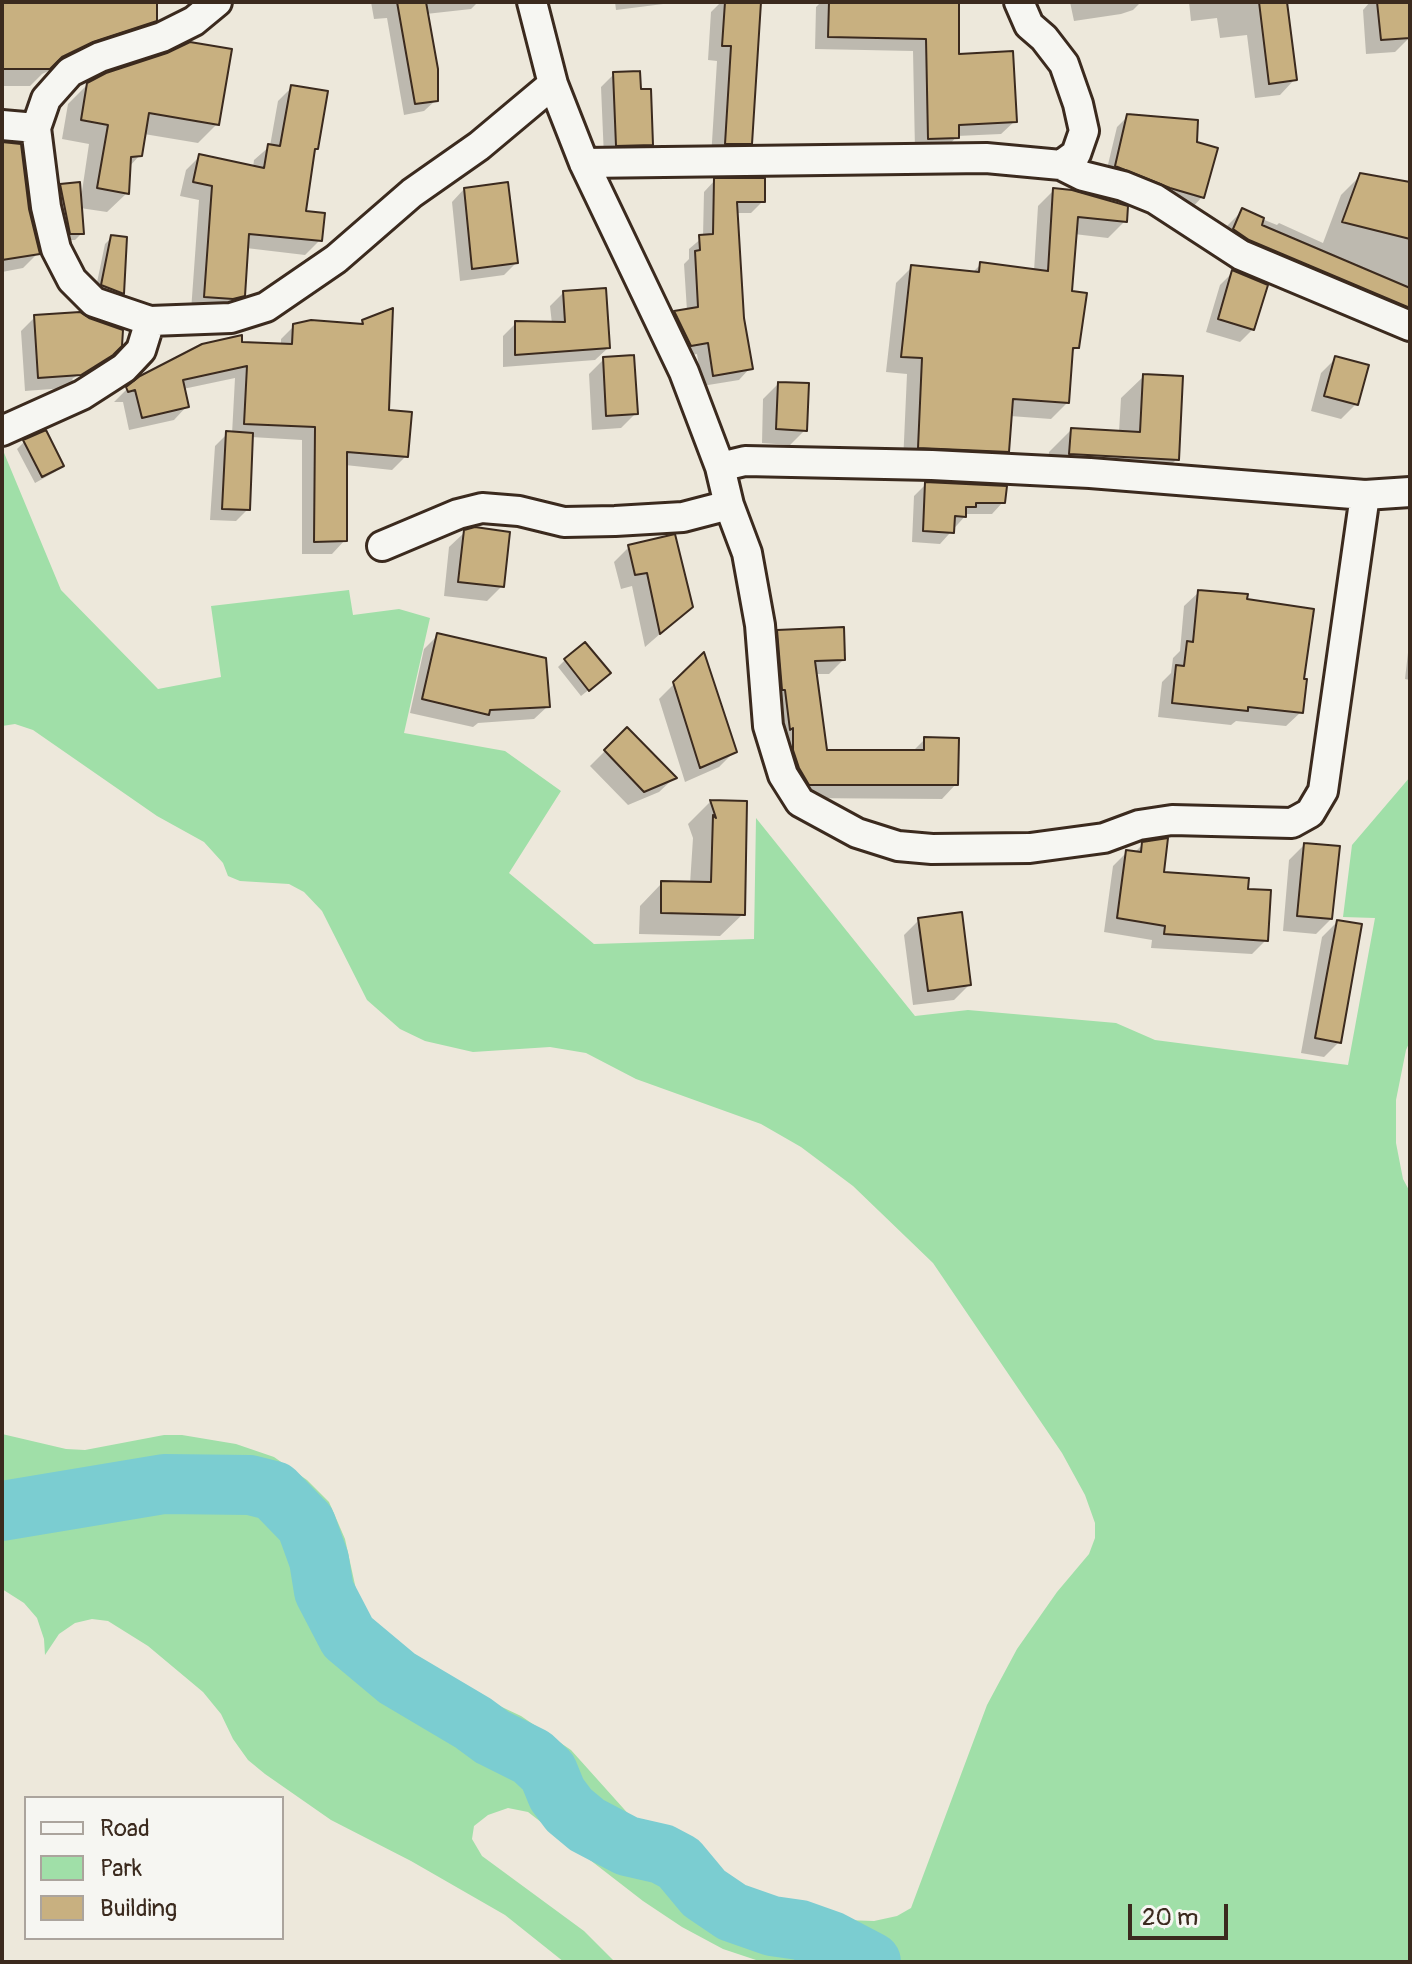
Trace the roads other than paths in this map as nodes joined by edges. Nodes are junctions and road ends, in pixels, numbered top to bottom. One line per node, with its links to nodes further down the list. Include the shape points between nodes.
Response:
1 (217, 2): 6 (street, via 162,37 70,72 46,99)
2 (532, 2): 4 (street)
3 (1019, 2): 8 (street, via 1029,25 1064,64 1078,104 1084,131 1076,154)
4 (553, 84): 7 (street); 9 (street, via 336,259 266,307 231,318)
5 (2, 125): 6 (street)
6 (36, 128): 9 (street, via 46,207 56,249 72,280 94,302)
7 (584, 163): 8 (street, via 986,158); 12 (street, via 684,372)
8 (1061, 165): 10 (street, via 1155,199 1241,255)
9 (150, 321): 11 (street, via 141,350 124,368 82,395)
10 (1410, 326)
11 (2, 431)
12 (720, 467): 14 (street, via 745,461 932,465); 15 (street)
13 (1410, 492): 14 (street)
14 (1365, 495): 15 (street, via 1323,791 1310,813 1292,823 1172,820 1104,838 982,851 898,846 857,833 800,802 783,775 768,726 755,596 747,553)
15 (729, 505): 16 (street, via 683,517 564,522 482,508)
16 (382, 546)

